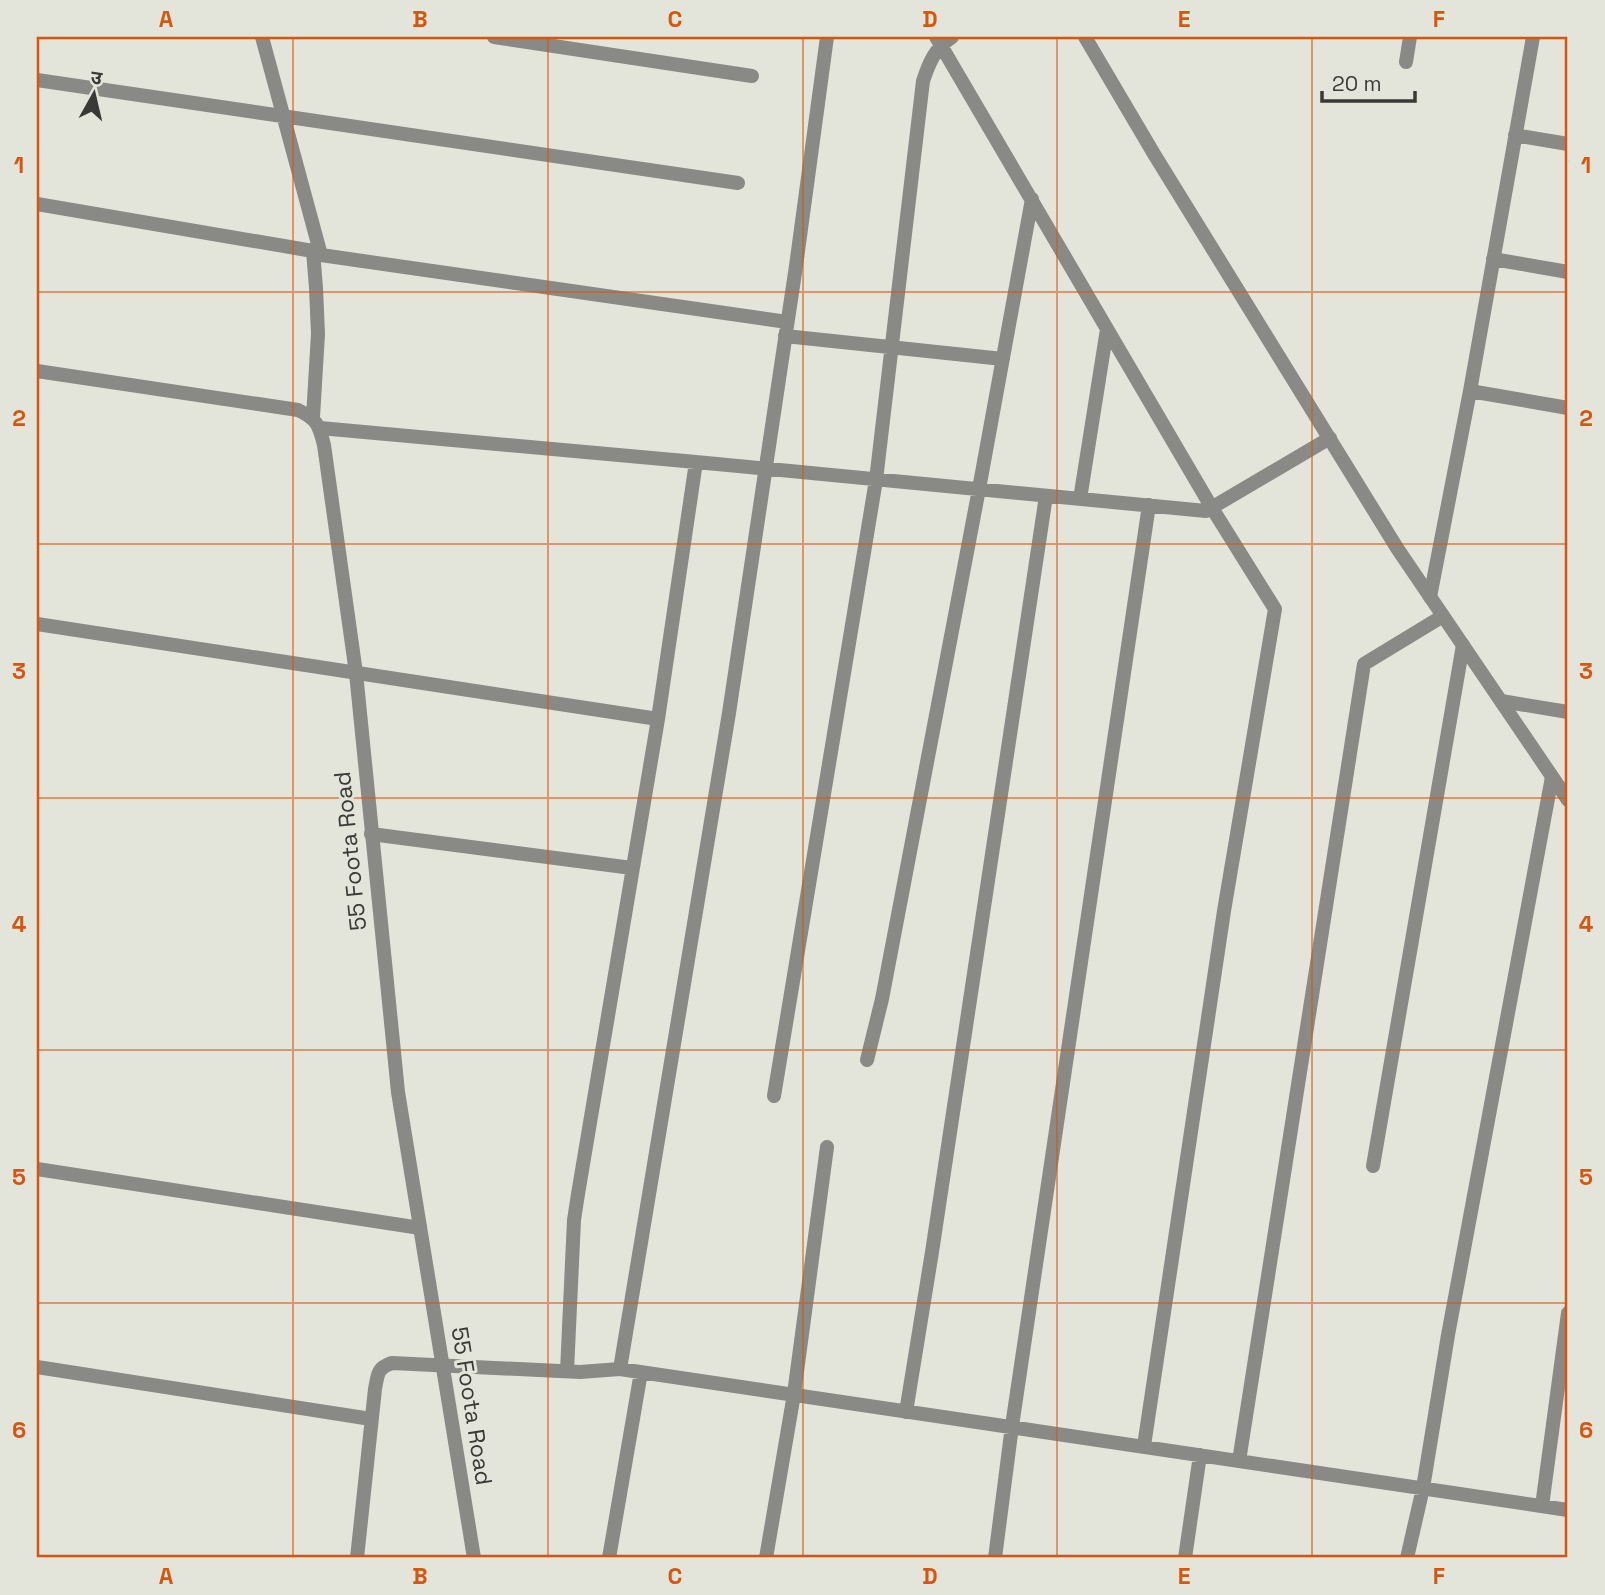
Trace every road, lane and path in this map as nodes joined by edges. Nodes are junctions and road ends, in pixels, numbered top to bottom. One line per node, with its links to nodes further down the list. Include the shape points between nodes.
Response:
1 (262, 37): 11 (street, 55 Foota Road)
2 (494, 37): 9 (street)
3 (827, 37): 20 (street)
4 (1086, 37): 28 (street)
5 (1410, 37): 8 (street)
6 (1533, 37): 12 (street)
7 (943, 39): 15 (street); 22 (street, via 923,81)
8 (1406, 62)
9 (752, 76)
10 (37, 80): 11 (street)
11 (284, 116): 14 (street); 17 (street, 55 Foota Road)
12 (1515, 135): 13 (street); 18 (street)
13 (1568, 144)
14 (738, 183)
15 (1031, 200): 21 (street); 23 (street)
16 (37, 204): 17 (street)
17 (317, 253): 20 (street); 27 (street, 55 Foota Road)
18 (1493, 259): 19 (street); 25 (street)
19 (1568, 272)
20 (786, 329): 22 (street); 30 (street)
21 (1107, 329): 34 (street); 36 (street)
22 (891, 348): 23 (street); 31 (street)
23 (1003, 359): 32 (street)
24 (37, 370): 27 (street, via 298,410)
25 (1470, 391): 26 (street); 37 (street)
26 (1568, 408)
27 (316, 423): 29 (street); 41 (street, 55 Foota Road, via 324,445)
28 (1329, 438): 36 (street); 37 (street)
29 (696, 462): 30 (street); 44 (street)
30 (765, 469): 31 (street); 58 (street)
31 (876, 480): 32 (street); 50 (street)
32 (979, 489): 33 (street); 49 (street)
33 (1046, 496): 34 (street); 62 (street)
34 (1080, 499): 35 (street)
35 (1149, 505): 36 (street); 64 (street)
36 (1212, 508): 65 (street, via 1275,608 1224,911)
37 (1430, 597): 38 (street)
38 (1443, 616): 40 (street); 67 (street, via 1364,664)
39 (37, 624): 41 (street)
40 (1463, 645): 42 (street); 52 (street)
41 (356, 673): 44 (street); 47 (street, 55 Foota Road)
42 (1501, 701): 43 (street); 45 (street)
43 (1568, 712)
44 (658, 719): 48 (street)
45 (1552, 777): 46 (street); 68 (street)
46 (1568, 800)
47 (371, 834): 48 (street); 54 (street, 55 Foota Road, via 398,1092)
48 (632, 868): 59 (street, via 574,1220)
49 (867, 1060)
50 (774, 1096)
51 (827, 1147): 61 (street)
52 (1373, 1166)
53 (37, 1169): 54 (street)
54 (420, 1228): 56 (street, 55 Foota Road)
55 (1568, 1313): 69 (street)
56 (442, 1364): 59 (street); 63 (street, via 383,1366); 72 (street, 55 Foota Road)
57 (37, 1367): 63 (street)
58 (620, 1369): 59 (street); 60 (street)
59 (567, 1371)
60 (641, 1372): 61 (street); 73 (street)
61 (794, 1394): 62 (street); 74 (street)
62 (906, 1412): 64 (street)
63 (371, 1419): 71 (street)
64 (1012, 1426): 65 (street); 75 (street)
65 (1144, 1446): 66 (street)
66 (1200, 1455): 67 (street); 76 (street)
67 (1239, 1461): 68 (street)
68 (1423, 1488): 69 (street); 77 (street)
69 (1542, 1506): 70 (street)
70 (1568, 1510)
71 (357, 1558)
72 (474, 1558)
73 (609, 1558)
74 (766, 1558)
75 (995, 1558)
76 (1185, 1558)
77 (1407, 1558)

